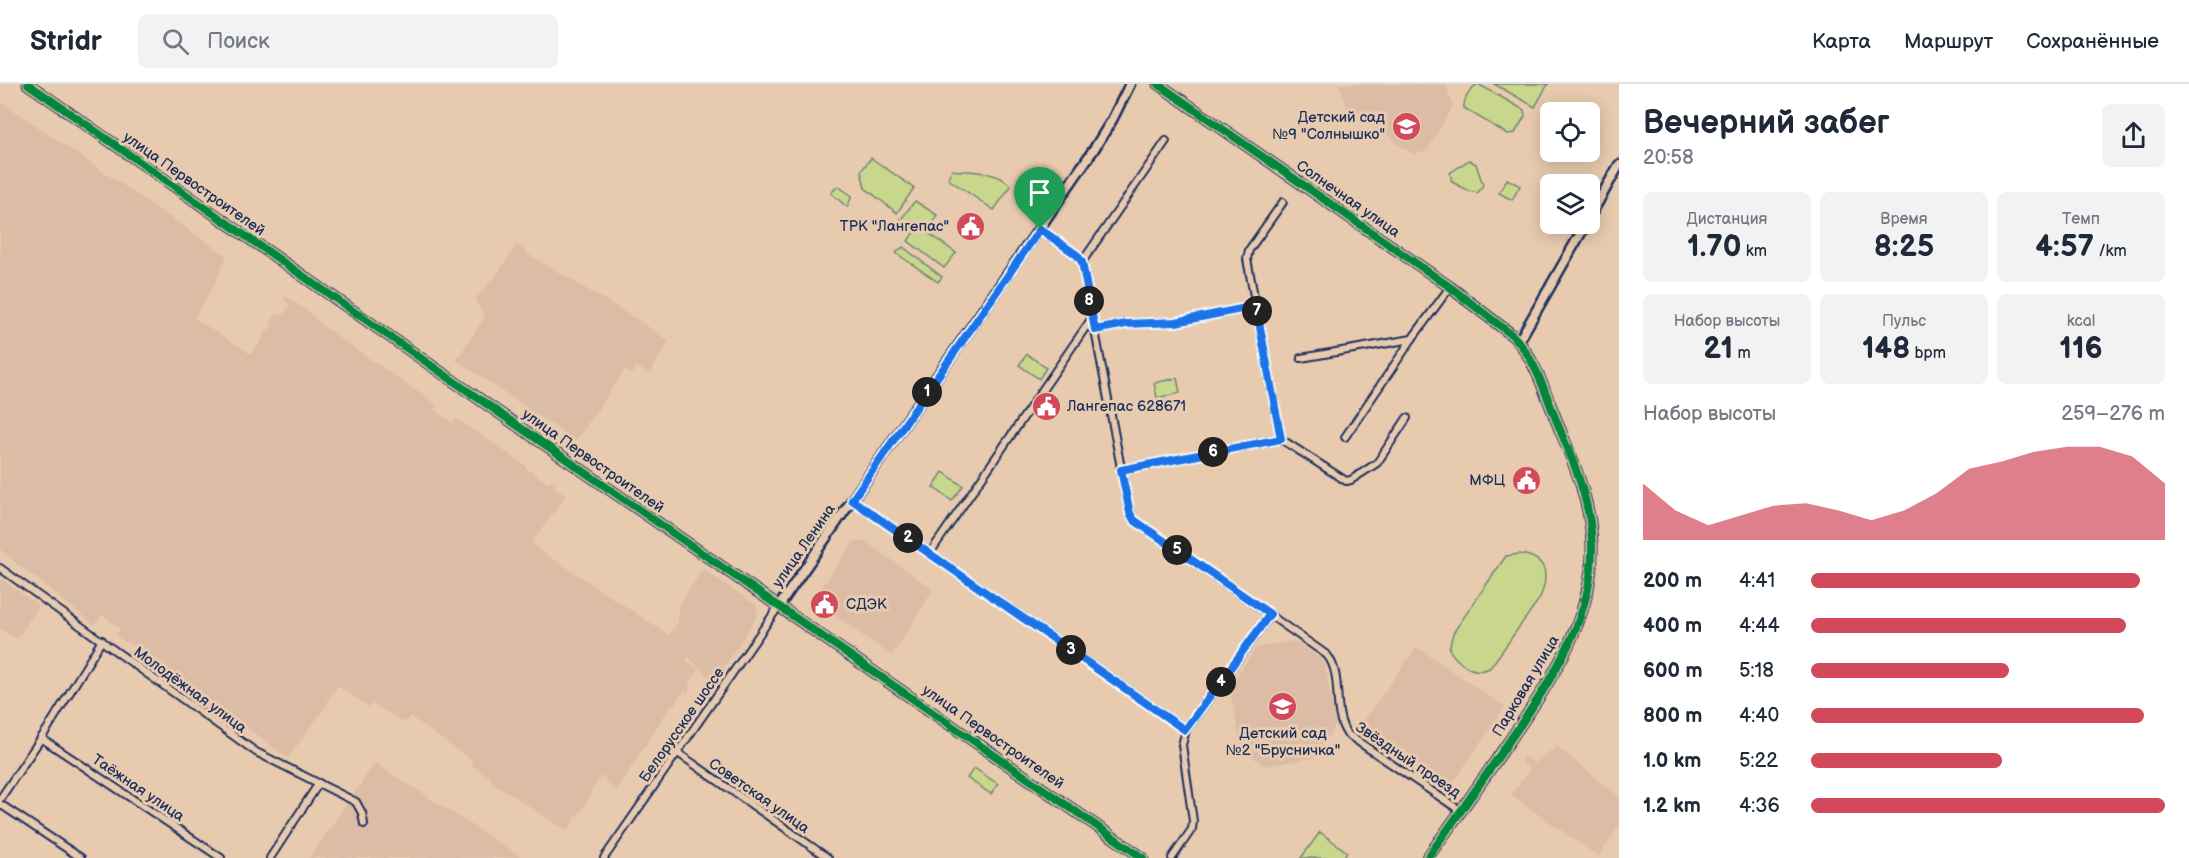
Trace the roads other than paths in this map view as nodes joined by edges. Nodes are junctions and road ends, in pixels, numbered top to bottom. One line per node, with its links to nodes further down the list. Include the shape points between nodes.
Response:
1 (28, 84): 26 (street, улица Первостроителей)
2 (1131, 84): 8 (street, улица Ленина, via 1103,135)
3 (1158, 84): 11 (street, Солнечная улица)
4 (1166, 141): 10 (street)
5 (1619, 165): 6 (street)
6 (1600, 198)
7 (1283, 202): 12 (street, via 1247,255)
8 (1040, 229): 10 (street); 23 (street, улица Ленина)
9 (1580, 234): 17 (street)
10 (1082, 262): 13 (street, Звёздный проезд)
11 (1450, 287): 16 (street); 17 (street, Солнечная улица)
12 (1256, 306): 15 (street, via 1176,322); 21 (street)
13 (1092, 318): 14 (street); 15 (street, Звёздный проезд)
14 (1086, 326): 15 (street); 24 (street)
15 (1095, 330): 22 (street, Звёздный проезд)
16 (1412, 339): 18 (street); 20 (street)
17 (1520, 342): 34 (street, Парковая улица, via 1585,494 1592,532 1590,577 1577,626 1551,678)
18 (1301, 358)
19 (1407, 418): 21 (street, via 1377,463 1346,481)
20 (1345, 437)
21 (1281, 439): 22 (street)
22 (1121, 470): 27 (street, Звёздный проезд, via 1134,520)
23 (852, 500): 24 (street); 26 (street, улица Ленина)
24 (930, 553): 29 (street)
25 (0, 568): 28 (street, Молодёжная улица)
26 (779, 606): 31 (street, Белорусское шоссе); 43 (street, улица Первостроителей)
27 (1270, 614): 29 (street); 34 (street, Звёздный проезд, via 1331,660 1347,734)
28 (102, 640): 30 (street); 32 (street, Молодёжная улица, via 256,752)
29 (1185, 730): 44 (street, via 1182,745 1193,821)
30 (41, 738): 33 (street); 38 (street, Таёжная улица)
31 (678, 753): 36 (street, Советская улица); 40 (street, Белорусское шоссе)
32 (319, 783): 35 (street, Молодёжная улица, via 356,802); 39 (street)
33 (0, 802): 37 (street)
34 (1461, 811): 45 (street, Парковая улица)
35 (364, 824)
36 (818, 851): 41 (street); 42 (street, Советская улица)
37 (81, 858)
38 (221, 858)
39 (270, 858)
40 (604, 858)
41 (814, 858)
42 (828, 858)
43 (1143, 858)
44 (1172, 858)
45 (1427, 858)

